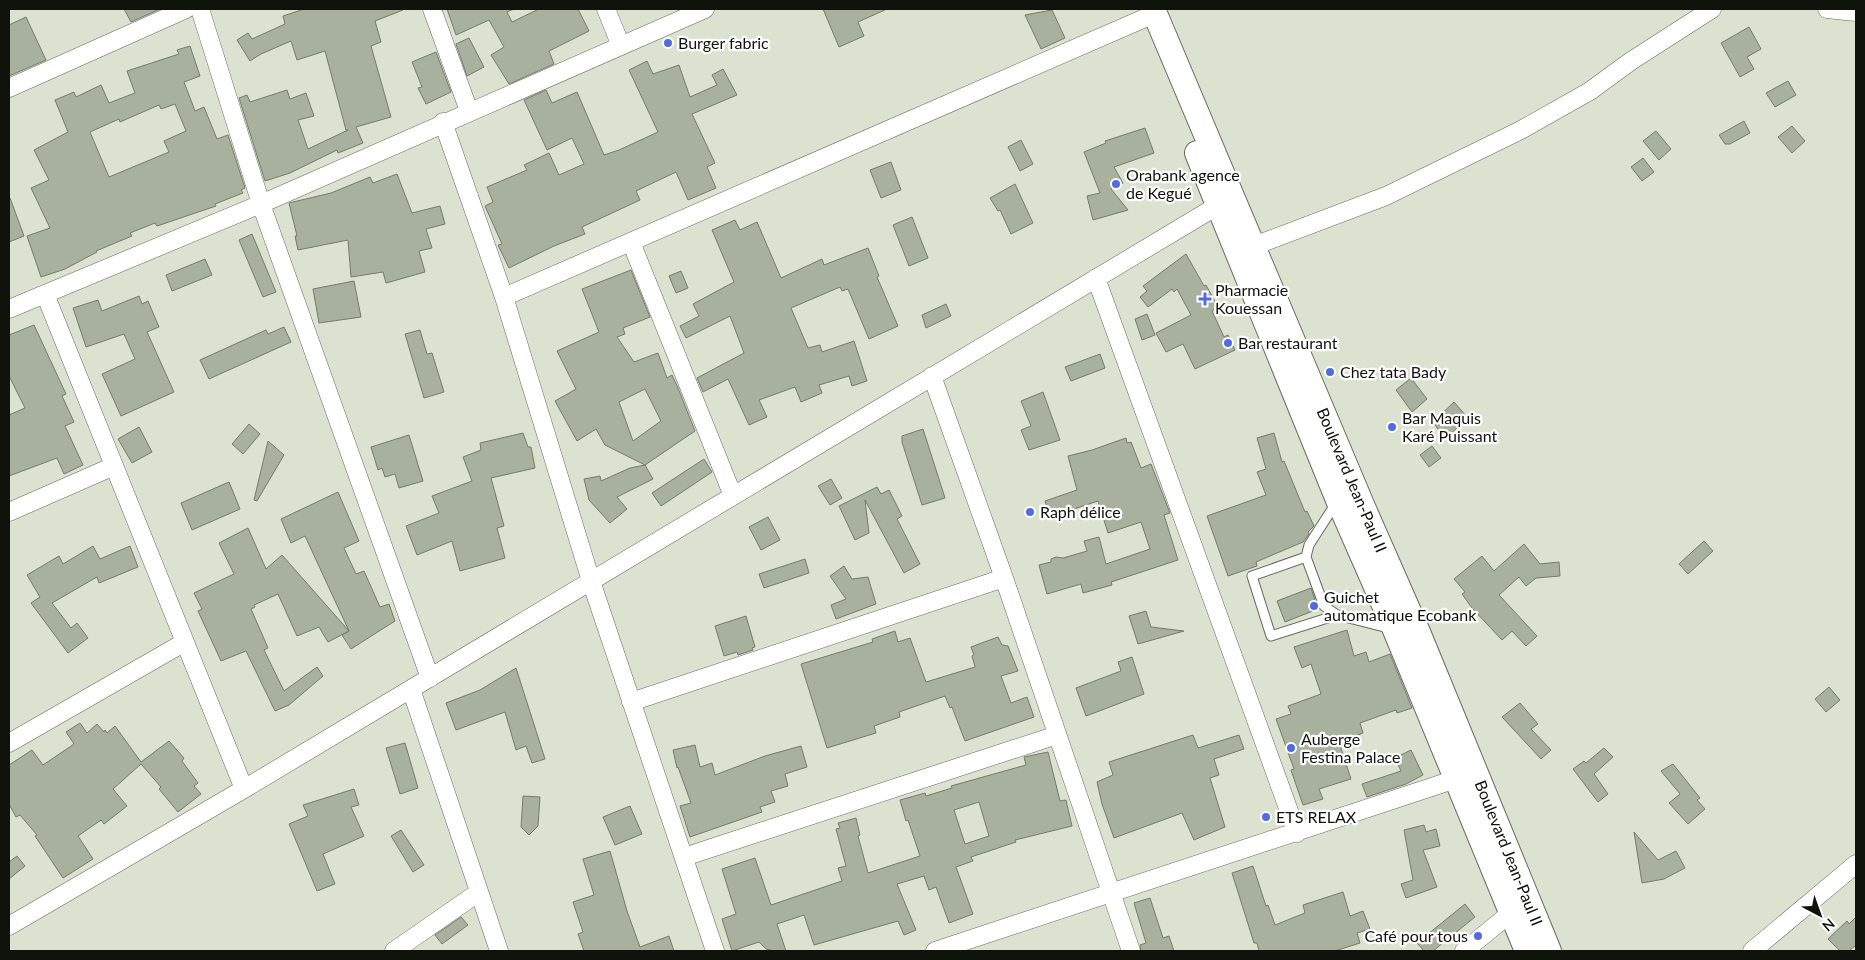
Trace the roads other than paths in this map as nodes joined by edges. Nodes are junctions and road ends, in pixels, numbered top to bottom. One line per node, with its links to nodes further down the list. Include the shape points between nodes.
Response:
1 (186, 9): 11 (street)
2 (200, 9): 14 (street)
3 (432, 9): 12 (street)
4 (606, 9): 10 (street)
5 (704, 9): 10 (street)
6 (1712, 9): 17 (street, via 1590,91 1521,130 1386,196)
7 (1828, 9): 9 (street)
8 (1146, 12): 15 (main road, Boulevard Jean-Paul II); 16 (street); 17 (main road, Boulevard Jean-Paul II)
9 (1856, 12)
10 (621, 46): 12 (street)
11 (9, 88)
12 (469, 111): 13 (street)
13 (444, 122): 14 (street); 20 (street)
14 (261, 204): 19 (street); 33 (street)
15 (1217, 206): 17 (main road, Boulevard Jean-Paul II); 18 (street)
16 (631, 242): 20 (street); 24 (street)
17 (1245, 249): 25 (main road, Boulevard Jean-Paul II); 54 (main road, Boulevard Jean-Paul II, via 1422,641)
18 (1096, 278): 22 (street); 40 (street)
19 (45, 294): 21 (street); 23 (street)
20 (504, 297): 29 (street)
21 (9, 309)
22 (932, 376): 24 (street); 28 (street)
23 (114, 466): 26 (street); 32 (street)
24 (733, 496): 29 (street)
25 (1338, 500): 27 (lane, via 1309,544); 31 (main road, Boulevard Jean-Paul II)
26 (9, 512)
27 (1306, 557): 30 (lane, via 1324,606); 30 (lane, via 1252,576 1271,636)
28 (1004, 578): 35 (street); 36 (street)
29 (591, 581): 33 (street); 35 (street)
30 (1337, 615): 31 (lane)
31 (1395, 630): 38 (main road, Boulevard Jean-Paul II)
32 (185, 642): 37 (street); 39 (street)
33 (430, 678): 34 (street)
34 (411, 689): 39 (street); 43 (street)
35 (631, 702): 41 (street)
36 (1057, 735): 41 (street); 44 (street)
37 (9, 743)
38 (1456, 779): 40 (street); 45 (main road, Boulevard Jean-Paul II)
39 (244, 789): 46 (street)
40 (1297, 833): 44 (street)
41 (684, 857): 49 (street)
42 (1856, 864): 55 (street)
43 (479, 892): 47 (street); 48 (street)
44 (1111, 894): 50 (street); 51 (street)
45 (1512, 912): 52 (street); 53 (main road, Boulevard Jean-Paul II)
46 (9, 926)
47 (394, 951)
48 (499, 951)
49 (715, 951)
50 (935, 951)
51 (1131, 951)
52 (1464, 951)
53 (1527, 951)
54 (1550, 951)
55 (1752, 951)

